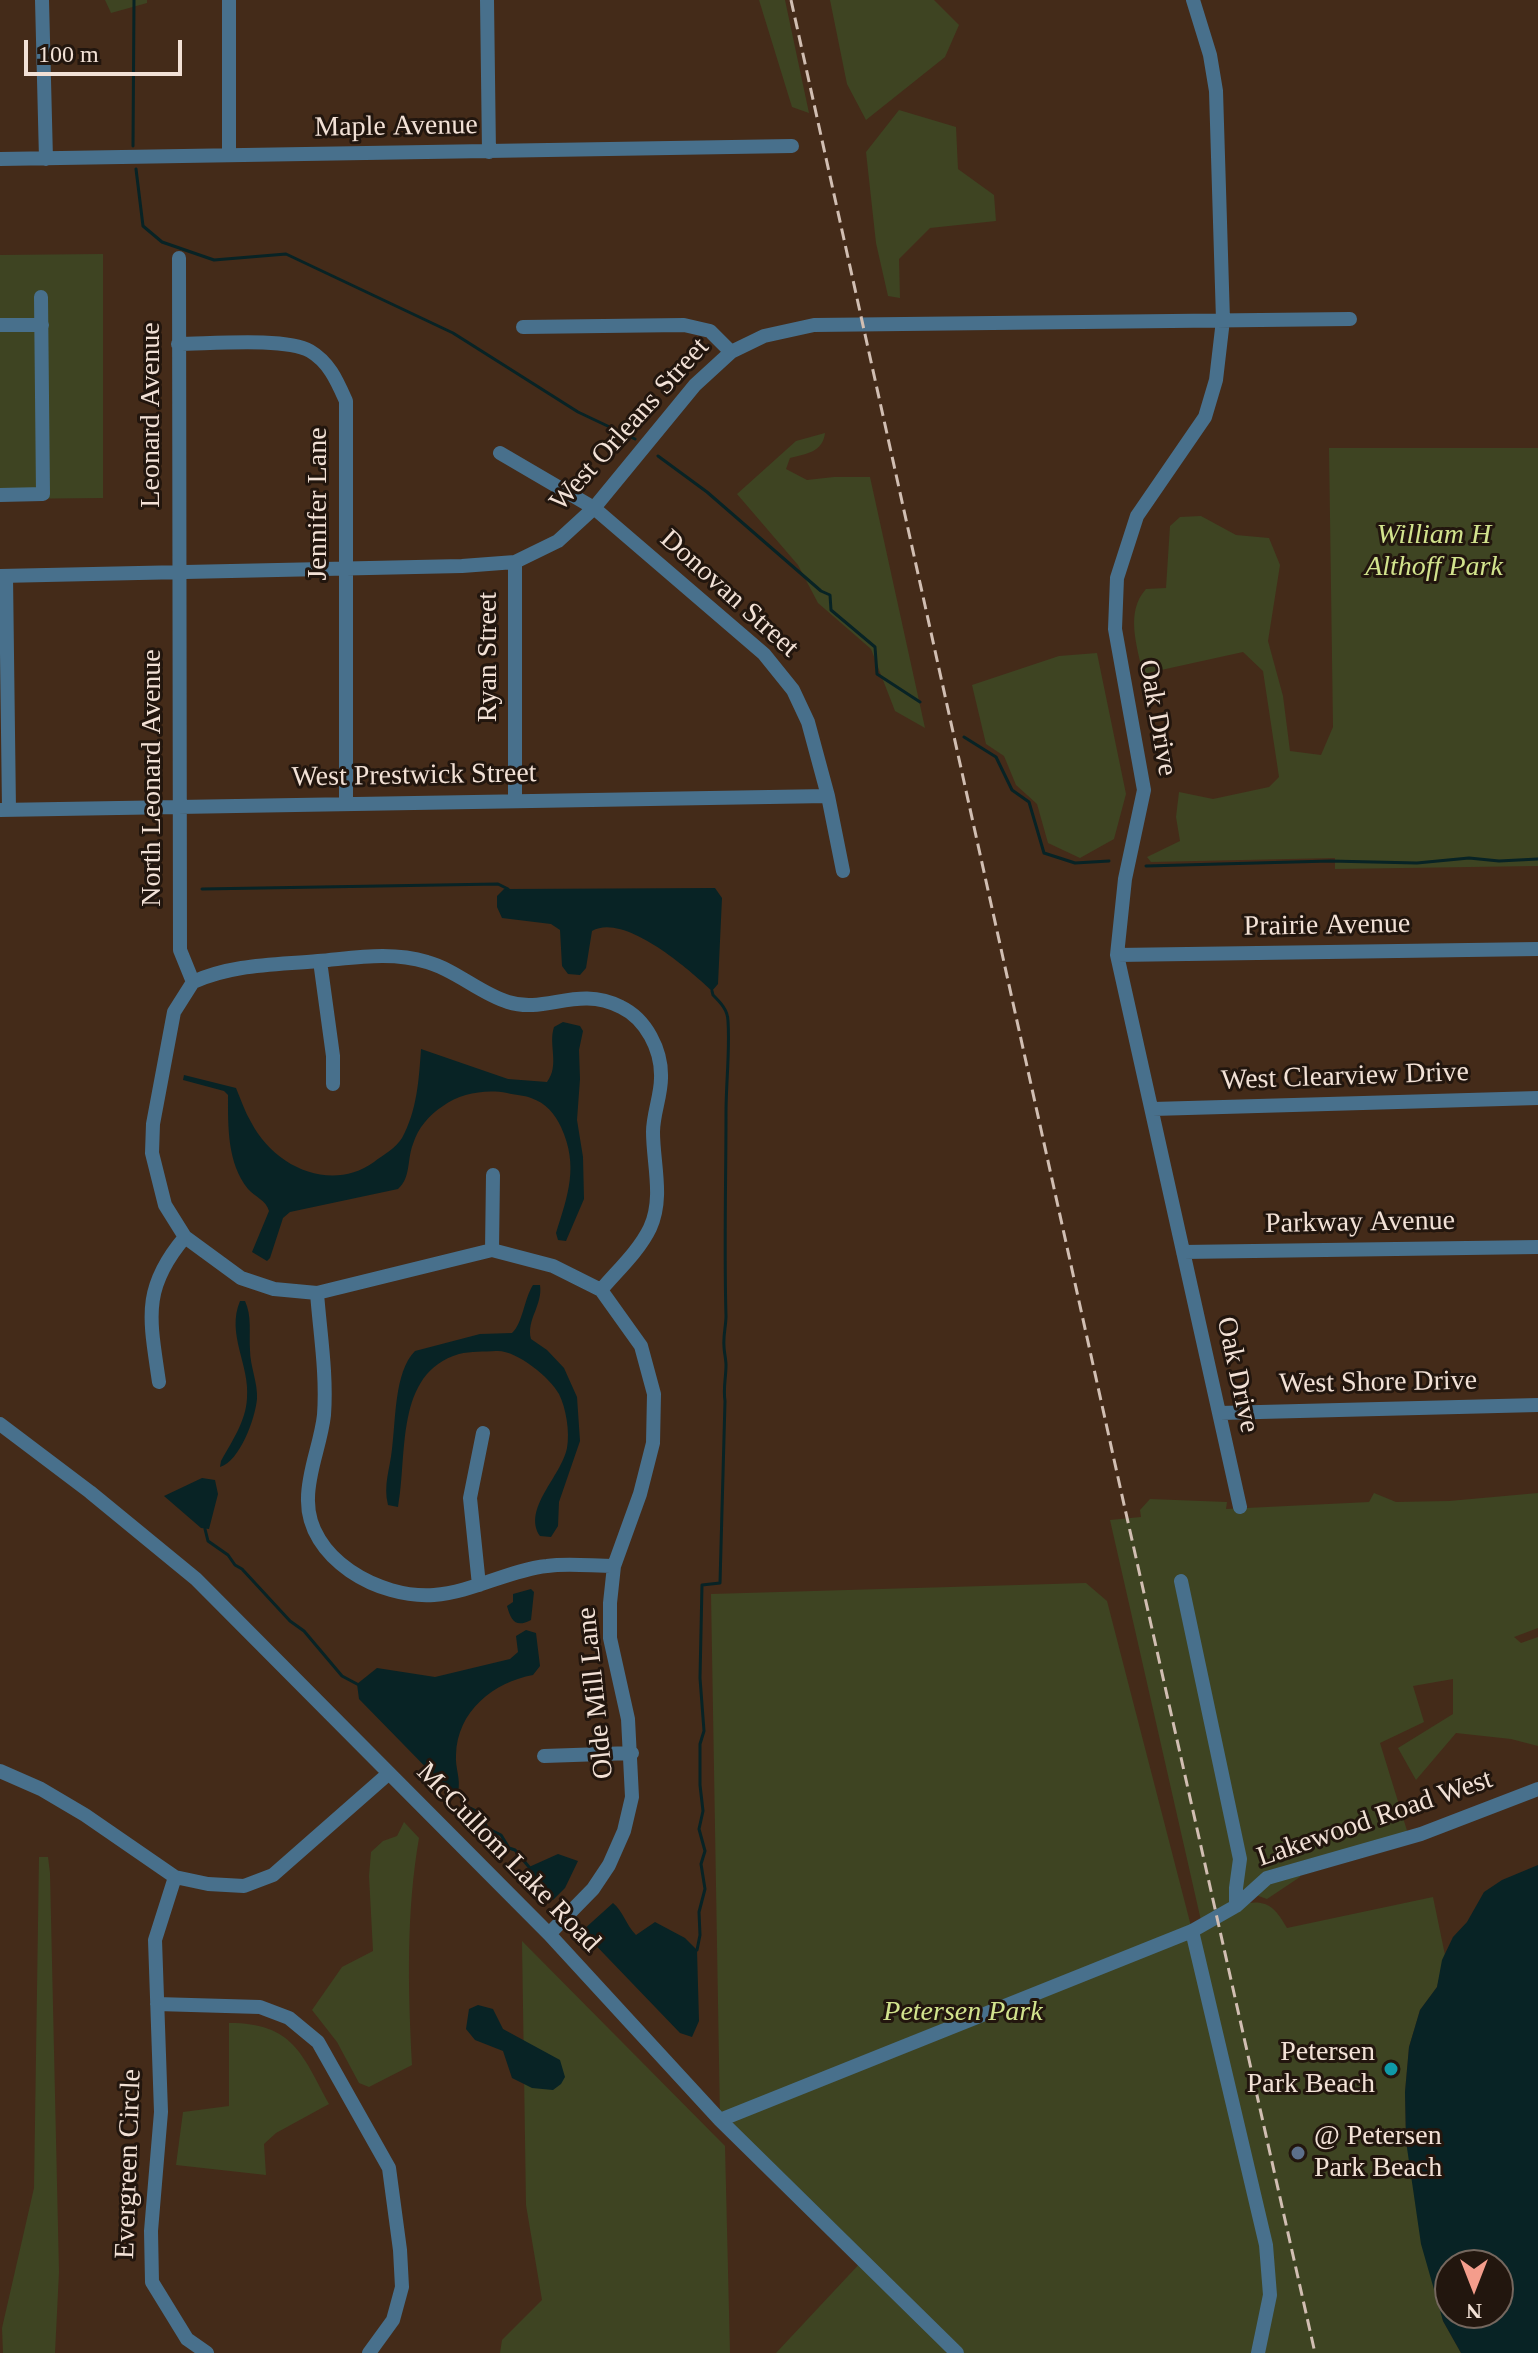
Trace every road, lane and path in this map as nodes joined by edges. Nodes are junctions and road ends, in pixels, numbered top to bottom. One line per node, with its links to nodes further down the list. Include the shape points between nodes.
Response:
1 (42, 0): 9 (street)
2 (229, 0): 7 (street)
3 (487, 0): 6 (street)
4 (1193, 0): 13 (street, Oak Drive, via 1216,91)
5 (792, 146): 6 (street, Maple Avenue)
6 (489, 152): 7 (street, Maple Avenue)
7 (229, 155): 9 (street, Maple Avenue)
8 (0, 159): 9 (street, Maple Avenue)
9 (46, 159)
10 (179, 258): 17 (street, Leonard Avenue)
11 (41, 297): 15 (street)
12 (1350, 319): 13 (street, West Orleans Street)
13 (1223, 320): 18 (street, West Orleans Street, via 814,325 764,336); 33 (street, Oak Drive, via 1216,380 1205,417 1137,516 1117,578 1115,629 1144,790 1125,879)
14 (0, 325): 15 (street)
15 (42, 325): 20 (street, via 43,494)
16 (523, 327): 18 (street, via 684,325 710,331)
17 (178, 344): 23 (street, Jennifer Lane, via 276,343 309,350 331,369 346,401); 24 (street, Leonard Avenue)
18 (731, 352): 21 (street, West Orleans Street, via 695,385)
19 (500, 453): 21 (street, Donovan Street)
20 (0, 495)
21 (594, 508): 22 (street, West Orleans Street, via 558,541); 26 (street, Donovan Street, via 774,666 808,722)
22 (515, 562): 23 (street, West Orleans Street); 27 (street, Ryan Street)
23 (344, 569): 24 (street, West Orleans Street); 28 (street, Jennifer Lane)
24 (178, 572): 25 (street, West Orleans Street); 29 (street, North Leonard Avenue)
25 (3, 576): 30 (street)
26 (828, 796): 27 (street, West Prestwick Street); 31 (street, Donovan Street)
27 (515, 800): 28 (street, West Prestwick Street)
28 (346, 803): 29 (street, West Prestwick Street)
29 (180, 806): 30 (street, West Prestwick Street); 35 (street, North Leonard Avenue, via 180,950)
30 (4, 810)
31 (843, 871)
32 (1538, 949): 33 (street, Prairie Avenue)
33 (1117, 955): 38 (street, Oak Drive)
34 (320, 961): 35 (street, via 236,967); 36 (street); 44 (street, via 400,956 429,962 513,1004 593,998 622,1007 641,1022 659,1057 653,1128 658,1189 651,1226)
35 (193, 982): 40 (street, Olde Mill Lane, via 174,1012 152,1153 165,1205)
36 (333, 1084)
37 (1538, 1098): 38 (street, West Clearview Drive)
38 (1153, 1109): 43 (street, Oak Drive)
39 (493, 1175): 42 (street)
40 (185, 1237): 45 (street, Olde Mill Lane, via 241,1278 274,1289); 46 (street, via 154,1286 150,1317)
41 (1538, 1247): 43 (street, Parkway Avenue)
42 (492, 1250): 44 (street, Olde Mill Lane, via 553,1266); 45 (street, Olde Mill Lane)
43 (1183, 1252): 48 (street, Oak Drive)
44 (601, 1290): 52 (street, Olde Mill Lane, via 641,1346 654,1394 653,1443)
45 (317, 1293): 54 (street, via 324,1414 307,1495 309,1519 320,1543 335,1560 384,1588 435,1595)
46 (159, 1382)
47 (1538, 1405): 48 (street, West Shore Drive)
48 (1220, 1413): 51 (street, Oak Drive)
49 (0, 1424): 58 (street, McCullom Lake Road, via 196,1579)
50 (483, 1433): 54 (street, via 470,1498)
51 (1240, 1507)
52 (614, 1566): 54 (street, via 545,1566); 55 (street, Olde Mill Lane, via 610,1638)
53 (1181, 1581): 61 (street, via 1240,1859)
54 (479, 1585)
55 (632, 1753): 56 (street); 63 (street, Olde Mill Lane, via 632,1797 609,1865)
56 (544, 1756)
57 (0, 1771): 60 (street, via 63,1802)
58 (388, 1774): 60 (street, via 273,1875 244,1886); 63 (street, McCullom Lake Road)
59 (1538, 1789): 61 (street, Lakewood Road West, via 1421,1834 1267,1878)
60 (175, 1877): 64 (street, Evergreen Circle, via 155,1940)
61 (1236, 1906): 62 (street, Lakewood Road West)
62 (1192, 1931): 65 (street, Lakewood Road West); 69 (street, via 1266,2245 1270,2295)
63 (549, 1934): 65 (street, McCullom Lake Road)
64 (157, 2004): 66 (street, Evergreen Circle, via 161,2112 152,2282 187,2339); 67 (street, via 260,2007 289,2018 318,2042 389,2168 402,2287 393,2320)
65 (720, 2120): 68 (street, McCullom Lake Road)
66 (207, 2353)
67 (369, 2353)
68 (957, 2353)
69 (1258, 2353)

